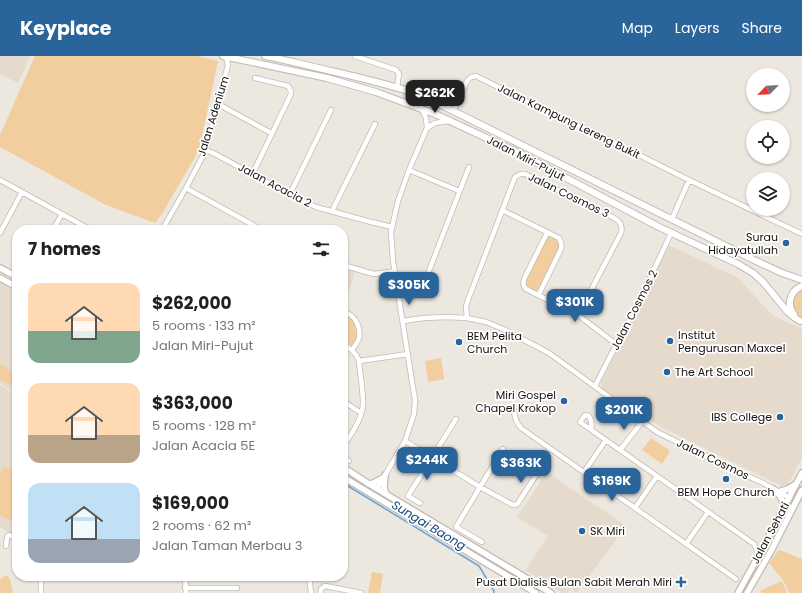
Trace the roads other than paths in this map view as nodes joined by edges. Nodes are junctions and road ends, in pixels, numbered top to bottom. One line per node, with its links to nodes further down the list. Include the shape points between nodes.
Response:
1 (224, 56): 4 (highway, Jalan Miri-Pujut); 5 (street, Jalan Adenium)
2 (265, 56): 7 (highway, Jalan Miri-Pujut)
3 (355, 56): 7 (street, via 396,70 399,75)
4 (236, 59): 5 (street, Jalan Adenium); 9 (highway, Jalan Miri-Pujut, via 327,78)
5 (228, 65): 8 (street, Jalan Adenium)
6 (255, 78): 15 (street, via 288,86 291,91)
7 (396, 87): 11 (highway, Jalan Miri-Pujut)
8 (218, 104): 15 (street); 16 (street, Jalan Adenium)
9 (422, 109): 12 (highway, Jalan Miri-Pujut); 14 (street)
10 (331, 110): 25 (street)
11 (453, 111): 21 (street, Jalan Kampung Lereng Bukit, via 470,78 476,76); 28 (highway, Jalan Miri-Pujut, via 583,176)
12 (450, 121): 14 (street, via 435,122); 37 (highway, Jalan Miri-Pujut, via 521,154)
13 (375, 124): 27 (street)
14 (427, 128): 18 (street)
15 (271, 133): 19 (street)
16 (206, 150): 19 (street, Jalan Acacia 2); 22 (street, Jalan Adenium)
17 (469, 167): 23 (street)
18 (409, 170): 23 (street); 34 (street)
19 (253, 173): 25 (street, Jalan Acacia 2)
20 (0, 180): 24 (street)
21 (689, 180): 28 (street); 38 (street, Jalan Kampung Lereng Bukit)
22 (186, 188): 32 (street, Jalan Adenium); 33 (street)
23 (459, 191): 43 (street)
24 (22, 192): 29 (street); 36 (street)
25 (290, 194): 27 (street, Jalan Acacia 2, via 316,207)
26 (502, 210): 35 (street); 50 (street, Jalan Cosmos 3, via 515,177 525,174 608,214 620,223 621,233); 51 (street, Jalan Cosmos 3, via 466,306)
27 (332, 211): 34 (street, Jalan Acacia 2)
28 (674, 213): 45 (highway, Jalan Miri-Pujut, via 782,273)
29 (62, 214): 30 (street); 31 (street)
30 (56, 225)
31 (82, 225)
32 (165, 225)
33 (253, 225)
34 (392, 227): 41 (street)
35 (547, 232): 48 (street, via 559,238 562,245); 48 (street, via 523,284 526,289)
36 (0, 233)
37 (671, 233): 53 (highway, Jalan Miri-Pujut, via 753,273 787,311); 54 (street, Jalan Cosmos 2)
38 (802, 234)
39 (348, 266): 41 (street, via 375,274)
40 (0, 268): 42 (main road)
41 (395, 270): 52 (street)
42 (12, 274)
43 (427, 276)
44 (0, 278): 46 (main road)
45 (802, 280)
46 (12, 284)
47 (802, 286): 53 (highway, via 795,290 789,302 791,311)
48 (539, 294): 50 (street)
49 (348, 313): 56 (street, via 358,323 359,339)
50 (578, 315): 54 (street)
51 (467, 318): 52 (street, Jalan Cosmos, via 439,317); 59 (street, Jalan Cosmos, via 491,324 541,348)
52 (403, 321): 57 (street)
53 (801, 321)
54 (616, 344): 59 (street, Jalan Cosmos 2)
55 (348, 347): 56 (street)
56 (352, 350): 58 (street)
57 (408, 354): 58 (street); 68 (street, via 415,399 414,414)
58 (359, 361): 62 (street, via 363,403)
59 (595, 386): 64 (street, Jalan Cosmos)
60 (348, 404): 62 (street)
61 (514, 410): 74 (street, via 515,419 521,428)
62 (361, 413): 66 (street)
63 (456, 419): 71 (street)
64 (642, 422): 70 (street); 84 (street, Jalan Cosmos)
65 (591, 429): 67 (street)
66 (348, 439)
67 (606, 440): 70 (street); 74 (street)
68 (405, 441): 71 (street); 77 (street)
69 (503, 449): 81 (street)
70 (620, 450): 76 (street)
71 (432, 458): 81 (street); 87 (street, via 408,496)
72 (348, 470): 79 (main road)
73 (538, 472): 81 (street, via 518,503 513,506)
74 (584, 472): 88 (street)
75 (802, 473): 80 (main road)
76 (657, 476): 88 (street); 90 (street)
77 (384, 477): 79 (main road); 82 (street); 85 (main road)
78 (348, 480): 97 (main road)
79 (369, 484): 82 (main road)
80 (799, 484): 84 (main road); 86 (main road, via 796,494)
81 (480, 486): 92 (street, via 456,527)
82 (377, 489): 85 (main road); 97 (main road, via 381,496 446,536)
83 (802, 490): 98 (main road, Jalan Sehati)
84 (776, 491): 86 (street, Jalan Cosmos); 89 (main road, via 782,500)
85 (386, 494): 110 (main road)
86 (790, 498): 89 (main road, Jalan Sehati); 98 (main road, via 789,509)
87 (420, 503)
88 (635, 508): 94 (street)
89 (783, 511): 93 (main road, Jalan Sehati)
90 (708, 512): 94 (street); 95 (street)
91 (12, 537): 96 (street, via 7,537)
92 (482, 542)
93 (765, 543): 95 (street); 99 (main road, Jalan Sehati)
94 (686, 544): 100 (street)
95 (754, 544): 99 (street)
96 (6, 546)
97 (456, 546): 109 (main road)
98 (771, 551): 112 (main road, Jalan Sehati)
99 (759, 555): 111 (main road, Jalan Sehati)
100 (736, 579)
101 (41, 581): 105 (street)
102 (310, 581): 106 (street)
103 (236, 588): 104 (street)
104 (186, 590)
105 (41, 593)
106 (311, 593)
107 (320, 593): 108 (street, via 320,588 324,586)
108 (361, 593)
109 (536, 593)
110 (551, 593)
111 (738, 593)
112 (747, 593)

